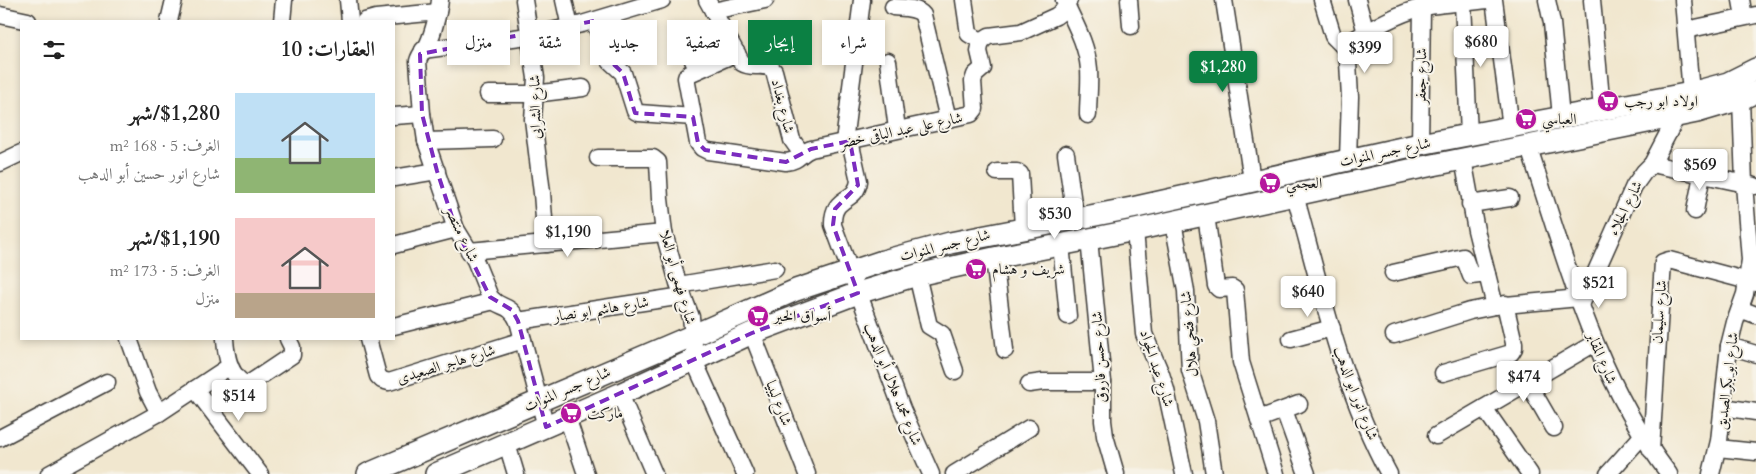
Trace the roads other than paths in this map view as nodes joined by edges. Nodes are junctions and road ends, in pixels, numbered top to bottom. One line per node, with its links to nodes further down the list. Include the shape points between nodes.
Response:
1 (284, 0): 30 (street)
2 (348, 0): 31 (street)
3 (524, 0): 33 (street, شارع الشرابى)
4 (564, 0): 34 (street)
5 (662, 0): 35 (street)
6 (765, 0): 23 (street)
7 (862, 0): 71 (street)
8 (964, 0): 41 (street, via 969,34)
9 (1129, 0): 37 (street)
10 (1224, 0): 86 (street)
11 (1322, 0): 42 (street, via 1333,36)
12 (1357, 0): 39 (street)
13 (1487, 0): 21 (street)
14 (1494, 0): 65 (street)
15 (1547, 0): 63 (street)
16 (1592, 0): 57 (street)
17 (1683, 0): 38 (street)
18 (1741, 0): 27 (street)
19 (171, 1): 29 (street)
20 (1066, 2): 41 (street, via 1060,14 1021,32 989,36); 59 (street, via 1086,51)
21 (1463, 3): 25 (street); 67 (street)
22 (439, 6): 32 (street); 43 (street, شارع منتصر, via 428,44)
23 (710, 6): 36 (street)
24 (892, 8): 64 (street, via 916,10 923,15)
25 (1422, 8): 39 (street, via 1395,17); 72 (street, شارع جعفر)
26 (0, 15): 28 (street)
27 (1750, 16): 38 (street)
28 (23, 20)
29 (169, 20)
30 (282, 20)
31 (350, 20)
32 (369, 20)
33 (526, 20)
34 (569, 20)
35 (597, 20)
36 (718, 20)
37 (1131, 26)
38 (1686, 30): 53 (street)
39 (1366, 33): 42 (street)
40 (520, 37): 43 (street)
41 (981, 41): 64 (street, شارع على عبد الباقى خضر, via 982,68 973,81 975,109 972,114)
42 (1343, 46): 79 (street, via 1349,79)
43 (423, 50): 58 (street, شارع منتصر, via 418,61)
44 (738, 56): 75 (street, شارع بغداد, via 746,65 771,66 792,140)
45 (888, 61): 66 (street)
46 (534, 65): 55 (street, شارع الشرابى)
47 (614, 65): 62 (street, via 623,73 636,111)
48 (695, 65): 50 (street)
49 (708, 65): 50 (street)
50 (697, 70): 62 (street, شارع على عبد الباقى خضر, via 686,78)
51 (1756, 70): 53 (street, شارع جسر المنوات, via 1728,83)
52 (583, 88): 55 (street)
53 (1691, 93): 57 (street, شارع جسر المنوات)
54 (488, 94): 55 (street)
55 (534, 94): 100 (street, شارع الشرابى, via 533,120)
56 (1748, 96): 61 (street, شارع جسر المنوات, via 1716,108); 69 (street, شارع ابو بكر الصديق)
57 (1602, 109): 63 (street, شارع جسر المنوات)
58 (422, 114): 60 (street); 70 (street, شارع منتصر)
59 (1088, 115)
60 (395, 116)
61 (1677, 116): 73 (street, شارع جسر المنوات); 81 (street, شارع الجلاء)
62 (693, 117): 75 (street, شارع على عبد الباقى خضر, via 698,143 705,150 786,162 798,159)
63 (1561, 117): 65 (street, شارع جسر المنوات)
64 (948, 119): 66 (street, شارع على عبد الباقى خضر)
65 (1511, 127): 67 (street, شارع جسر المنوات)
66 (897, 130): 71 (street, شارع على عبد الباقى خضر)
67 (1469, 135): 72 (street, شارع جسر المنوات)
68 (493, 139): 70 (street)
69 (1749, 139): 87 (street, شارع ابو بكر الصديق)
70 (426, 141): 82 (street, شارع منتصر)
71 (847, 142): 75 (street, شارع على عبد الباقى خضر, via 811,149); 106 (street, via 859,181 855,192 835,209 833,225)
72 (1420, 144): 79 (street, شارع جسر المنوات)
73 (1528, 146): 78 (street, شارع جسر المنوات); 114 (street, شارع المقابر)
74 (20, 153): 80 (street)
75 (802, 154)
76 (1066, 154): 93 (street)
77 (598, 158): 98 (street, شارع فهمى أبو العلا, via 657,160)
78 (1463, 158): 88 (street, شارع جسر المنوات); 90 (street)
79 (1348, 159): 86 (street, شارع جسر المنوات)
80 (0, 163)
81 (1652, 164): 84 (street); 114 (street, شارع الجلاء, via 1634,186)
82 (436, 171): 85 (street); 96 (street, شارع منتصر)
83 (997, 172): 95 (street, via 1020,174)
84 (1702, 175): 87 (street); 91 (street)
85 (395, 178)
86 (1252, 180): 93 (street, شارع جسر المنوات)
87 (1750, 185): 110 (street, شارع ابو بكر الصديق)
88 (1295, 195): 92 (street, شارع جسر المنوات); 121 (street, شارع انور ابو الدهب)
89 (1510, 198): 90 (street)
90 (1470, 204): 108 (street)
91 (1695, 211)
92 (1206, 215): 94 (street, شارع جسر المنوات); 151 (street, via 1217,288 1233,288 1235,291 1241,362)
93 (1075, 218): 95 (street, شارع جسر المنوات)
94 (1173, 222): 97 (street, شارع جسر المنوات); 174 (street, شارع فتحي هلال, via 1186,291 1190,370 1206,421)
95 (1023, 228): 106 (street, شارع جسر المنوات, via 916,251)
96 (456, 229): 102 (street); 103 (street, شارع منتصر)
97 (1135, 230): 99 (street, شارع جسر المنوات); 173 (street, شارع عبد الجواد, via 1144,334 1166,390)
98 (664, 233): 100 (street); 111 (street, شارع فهمى أبو العلا)
99 (1089, 239): 101 (street, شارع جسر المنوات); 140 (street, شارع حسن فاروق)
100 (546, 244): 103 (street)
101 (1061, 244): 104 (street, شارع جسر المنوات); 118 (street)
102 (395, 245)
103 (469, 251): 113 (street, شارع منتصر)
104 (994, 258): 109 (street, شارع جسر المنوات); 133 (street)
105 (775, 269): 111 (street, شارع هاشم ابو نصار)
106 (849, 271): 112 (street, شارع محمد هلال أبو الدهب); 123 (street, شارع جسر المنوات)
107 (1393, 273): 108 (street, via 1462,257 1471,276)
108 (1487, 274): 115 (street)
109 (917, 275): 112 (street, شارع جسر المنوات); 137 (street, via 929,326 942,334)
110 (1752, 281): 116 (street, شارع ابو بكر الصديق); 157 (street, شارع سليمان, via 1669,260 1663,262)
111 (681, 291): 119 (street, شارع هاشم ابو نصار); 123 (street, شارع فهمى أبو العلا)
112 (858, 293): 122 (street, شارع جسر المنوات); 170 (street, شارع محمد هلال أبو الدهب, via 902,409)
113 (494, 301): 119 (street, شارع منتصر, via 512,310); 120 (street)
114 (1580, 301): 115 (street); 131 (street, شارع المقابر)
115 (1500, 305): 124 (street); 138 (street, via 1514,343 1511,353)
116 (1740, 309): 117 (street); 132 (street, شارع ابو بكر الصديق)
117 (1756, 315)
118 (1068, 316)
119 (518, 322): 130 (street, شارع منتصر)
120 (395, 326)
121 (1332, 328): 125 (street); 177 (street, شارع انور ابو الدهب, via 1361,413)
122 (752, 333): 135 (street, شارع جسر المنوات); 169 (street, شارع ليبيا)
123 (694, 335): 135 (street, شارع فهمى أبو العلا); 145 (street, شارع جسر المنوات)
124 (1394, 335)
125 (1292, 339)
126 (130, 340): 149 (street, via 148,392)
127 (225, 340): 136 (street)
128 (288, 340): 136 (street, via 292,355 250,383 243,383)
129 (368, 340): 130 (street, شارع هاجر الصعيدى, via 378,376 389,382)
130 (523, 340): 145 (street, شارع منتصر)
131 (1595, 343): 141 (street); 157 (street, شارع المقابر, via 1615,388)
132 (1729, 346): 134 (street); 147 (street, شارع ابو بكر الصديق)
133 (1005, 350)
134 (1756, 354)
135 (694, 360): 144 (street, شارع جسر المنوات); 168 (street, شارع فهمى أبو العلا)
136 (230, 366): 143 (street)
137 (956, 371)
138 (1443, 373)
139 (107, 382): 156 (street)
140 (1103, 382): 142 (street); 172 (street, شارع حسن فاروق, via 1105,436)
141 (1528, 383): 146 (street); 154 (street)
142 (1028, 384)
143 (194, 390): 149 (street); 162 (street)
144 (620, 394): 150 (street, شارع جسر المنوات); 167 (street)
145 (539, 400): 152 (street, شارع منتصر); 163 (street, شارع جسر المنوات)
146 (1484, 408): 155 (street); 178 (street)
147 (1723, 408): 148 (street); 159 (street, شارع ابو بكر الصديق)
148 (1756, 412)
149 (159, 413): 161 (street)
150 (567, 418): 152 (street, شارع جسر المنوات); 166 (street)
151 (1259, 419): 175 (street); 176 (street, via 1292,407)
152 (546, 427): 158 (street, شارع جسر المنوات)
153 (1030, 428): 171 (street)
154 (1554, 428)
155 (1436, 436)
156 (0, 438)
157 (1647, 443): 179 (street); 180 (street, شارع المقابر)
158 (507, 444): 164 (street, شارع جسر المنوات); 165 (street)
159 (1718, 448): 160 (street); 181 (street, شارع ابو بكر الصديق)
160 (1756, 452)
161 (48, 474)
162 (260, 474)
163 (368, 474)
164 (436, 474)
165 (516, 474)
166 (586, 474)
167 (654, 474)
168 (745, 474)
169 (807, 474)
170 (931, 474)
171 (954, 474)
172 (1116, 474)
173 (1184, 474)
174 (1214, 474)
175 (1276, 474)
176 (1307, 474)
177 (1389, 474)
178 (1530, 474)
179 (1608, 474)
180 (1669, 474)
181 (1711, 474)

